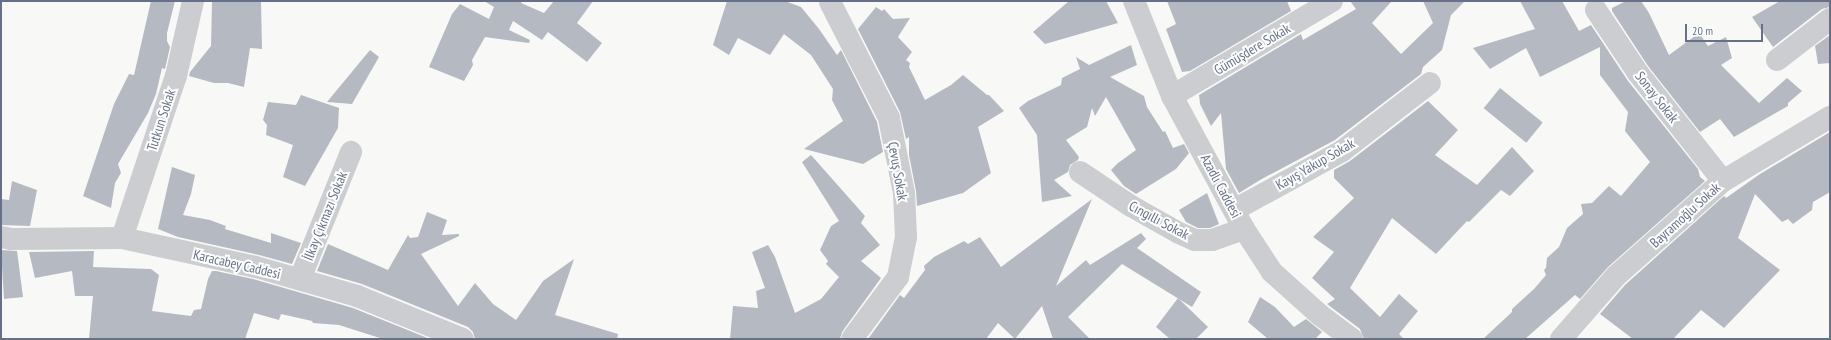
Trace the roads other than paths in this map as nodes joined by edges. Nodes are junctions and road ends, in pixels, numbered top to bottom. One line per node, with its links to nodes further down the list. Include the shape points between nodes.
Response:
1 (193, 1): 16 (street, Tutkun Sokak, via 176,76)
2 (830, 1): 20 (street, Çevuş Sokak, via 889,118 904,193 906,237 898,277)
3 (1134, 1): 9 (street, Azadlı Caddesi)
4 (1332, 1): 9 (street, Gümüşdere Sokak)
5 (1596, 10): 13 (street, Sonay Sokak, via 1638,73)
6 (1830, 19): 7 (street)
7 (1777, 60)
8 (1430, 83): 14 (street, Kayış Yakup Sokak, via 1342,151)
9 (1172, 96): 14 (street, Azadlı Caddesi)
10 (1830, 117): 13 (street, Bayramoğlu Sokak)
11 (351, 152): 18 (street, İlkay Çıkmazı Sokak)
12 (1080, 172): 15 (street, Cıngıllı Sokak, via 1131,206 1195,240 1212,240)
13 (1723, 181): 22 (street, Bayramoğlu Sokak, via 1616,276)
14 (1234, 210): 15 (street, Azadlı Caddesi)
15 (1244, 229): 21 (street, Azadlı Caddesi, via 1272,272 1320,315)
16 (122, 238): 17 (street, Karacabey Caddesi); 18 (street, Karacabey Caddesi, via 256,266)
17 (4, 243)
18 (300, 279): 19 (street, Karacabey Caddesi, via 357,296)
19 (463, 339)
20 (852, 339)
21 (1352, 339)
22 (1561, 339)

